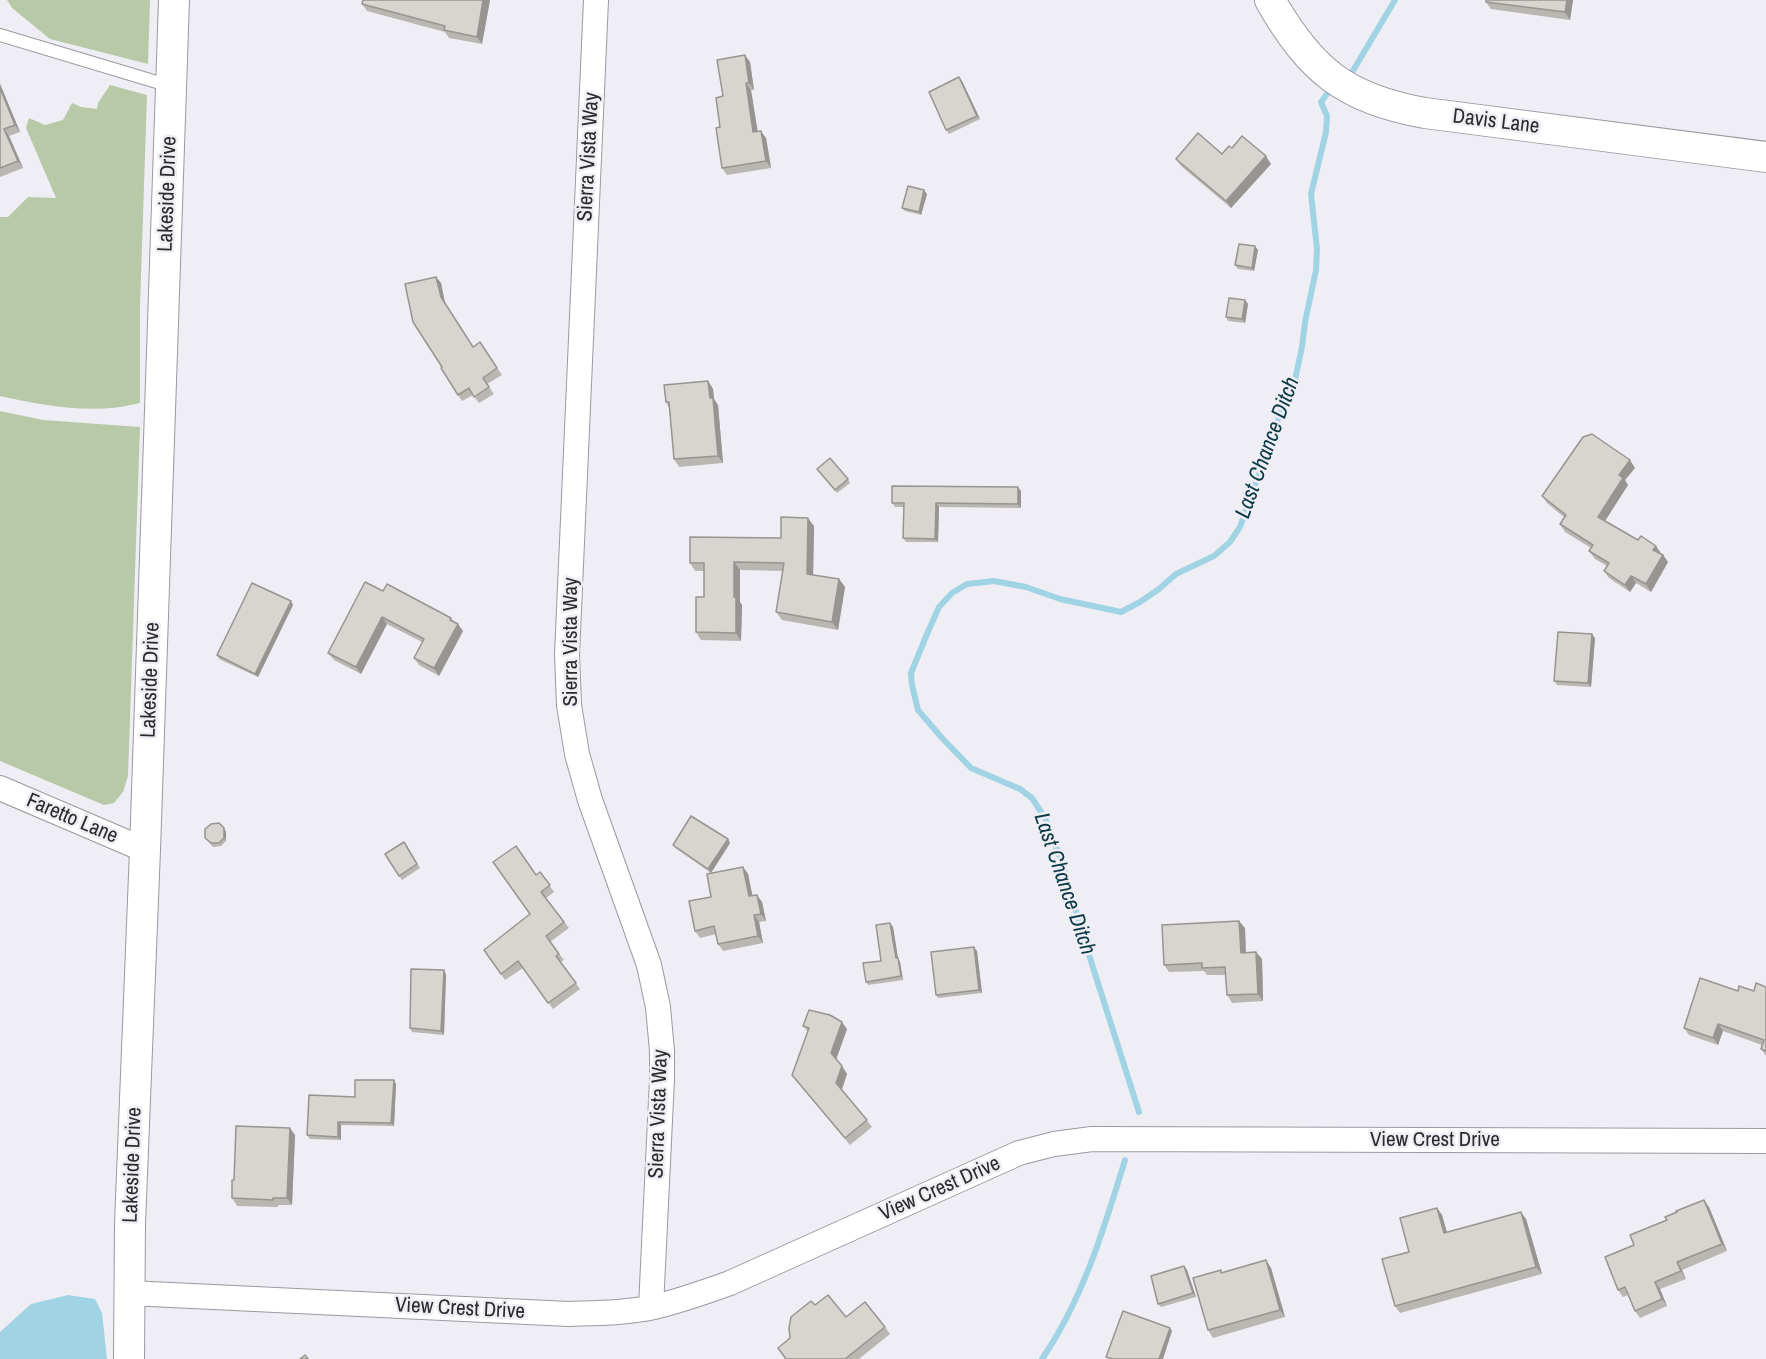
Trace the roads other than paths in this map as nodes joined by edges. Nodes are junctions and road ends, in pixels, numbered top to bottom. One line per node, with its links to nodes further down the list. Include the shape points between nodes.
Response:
1 (174, 0): 5 (street, Lakeside Drive)
2 (596, 0): 11 (street, Sierra Vista Way, via 567,655 569,705 590,800 648,965 658,1007 662,1079)
3 (1270, 0): 6 (street, Davis Lane, via 1302,49 1324,71 1356,92 1399,109)
4 (0, 35): 5 (lane)
5 (171, 87): 8 (street, Lakeside Drive)
6 (1766, 157)
7 (0, 788): 8 (street, Faretto Lane)
8 (145, 850): 10 (street, Lakeside Drive)
9 (1766, 1141): 11 (street, View Crest Drive, via 1092,1139 1054,1144 1019,1153 730,1283)
10 (129, 1293): 11 (street, View Crest Drive, via 569,1314); 12 (street, Lakeside Drive)
11 (651, 1307)
12 (129, 1359)

